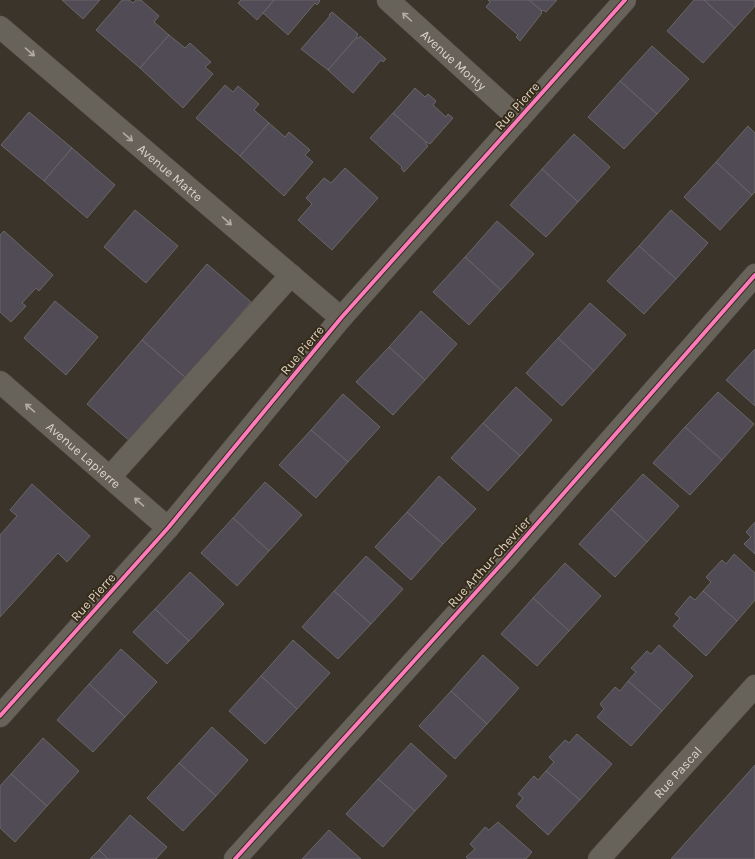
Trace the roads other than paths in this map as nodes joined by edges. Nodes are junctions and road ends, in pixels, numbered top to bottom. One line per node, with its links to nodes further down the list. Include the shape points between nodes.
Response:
1 (388, 0): 4 (street, Avenue Monty, one-way to 1)
2 (625, 0): 4 (street, Rue Pierre)
3 (0, 27): 5 (street, Avenue Matte, one-way to 5)
4 (519, 119): 7 (street, Rue Pierre)
5 (291, 276): 7 (street, Avenue Matte); 9 (street)
6 (755, 276): 13 (street, Rue Arthur-Chevrier, via 507,558)
7 (341, 318): 10 (street, Rue Pierre)
8 (0, 382): 9 (street, Avenue Lapierre, one-way to 8)
9 (110, 476): 10 (street, Avenue Lapierre, one-way to 9)
10 (168, 528): 12 (street, Rue Pierre)
11 (754, 688): 14 (street, Rue Pascal)
12 (4, 704)
13 (235, 859)
14 (599, 859)

